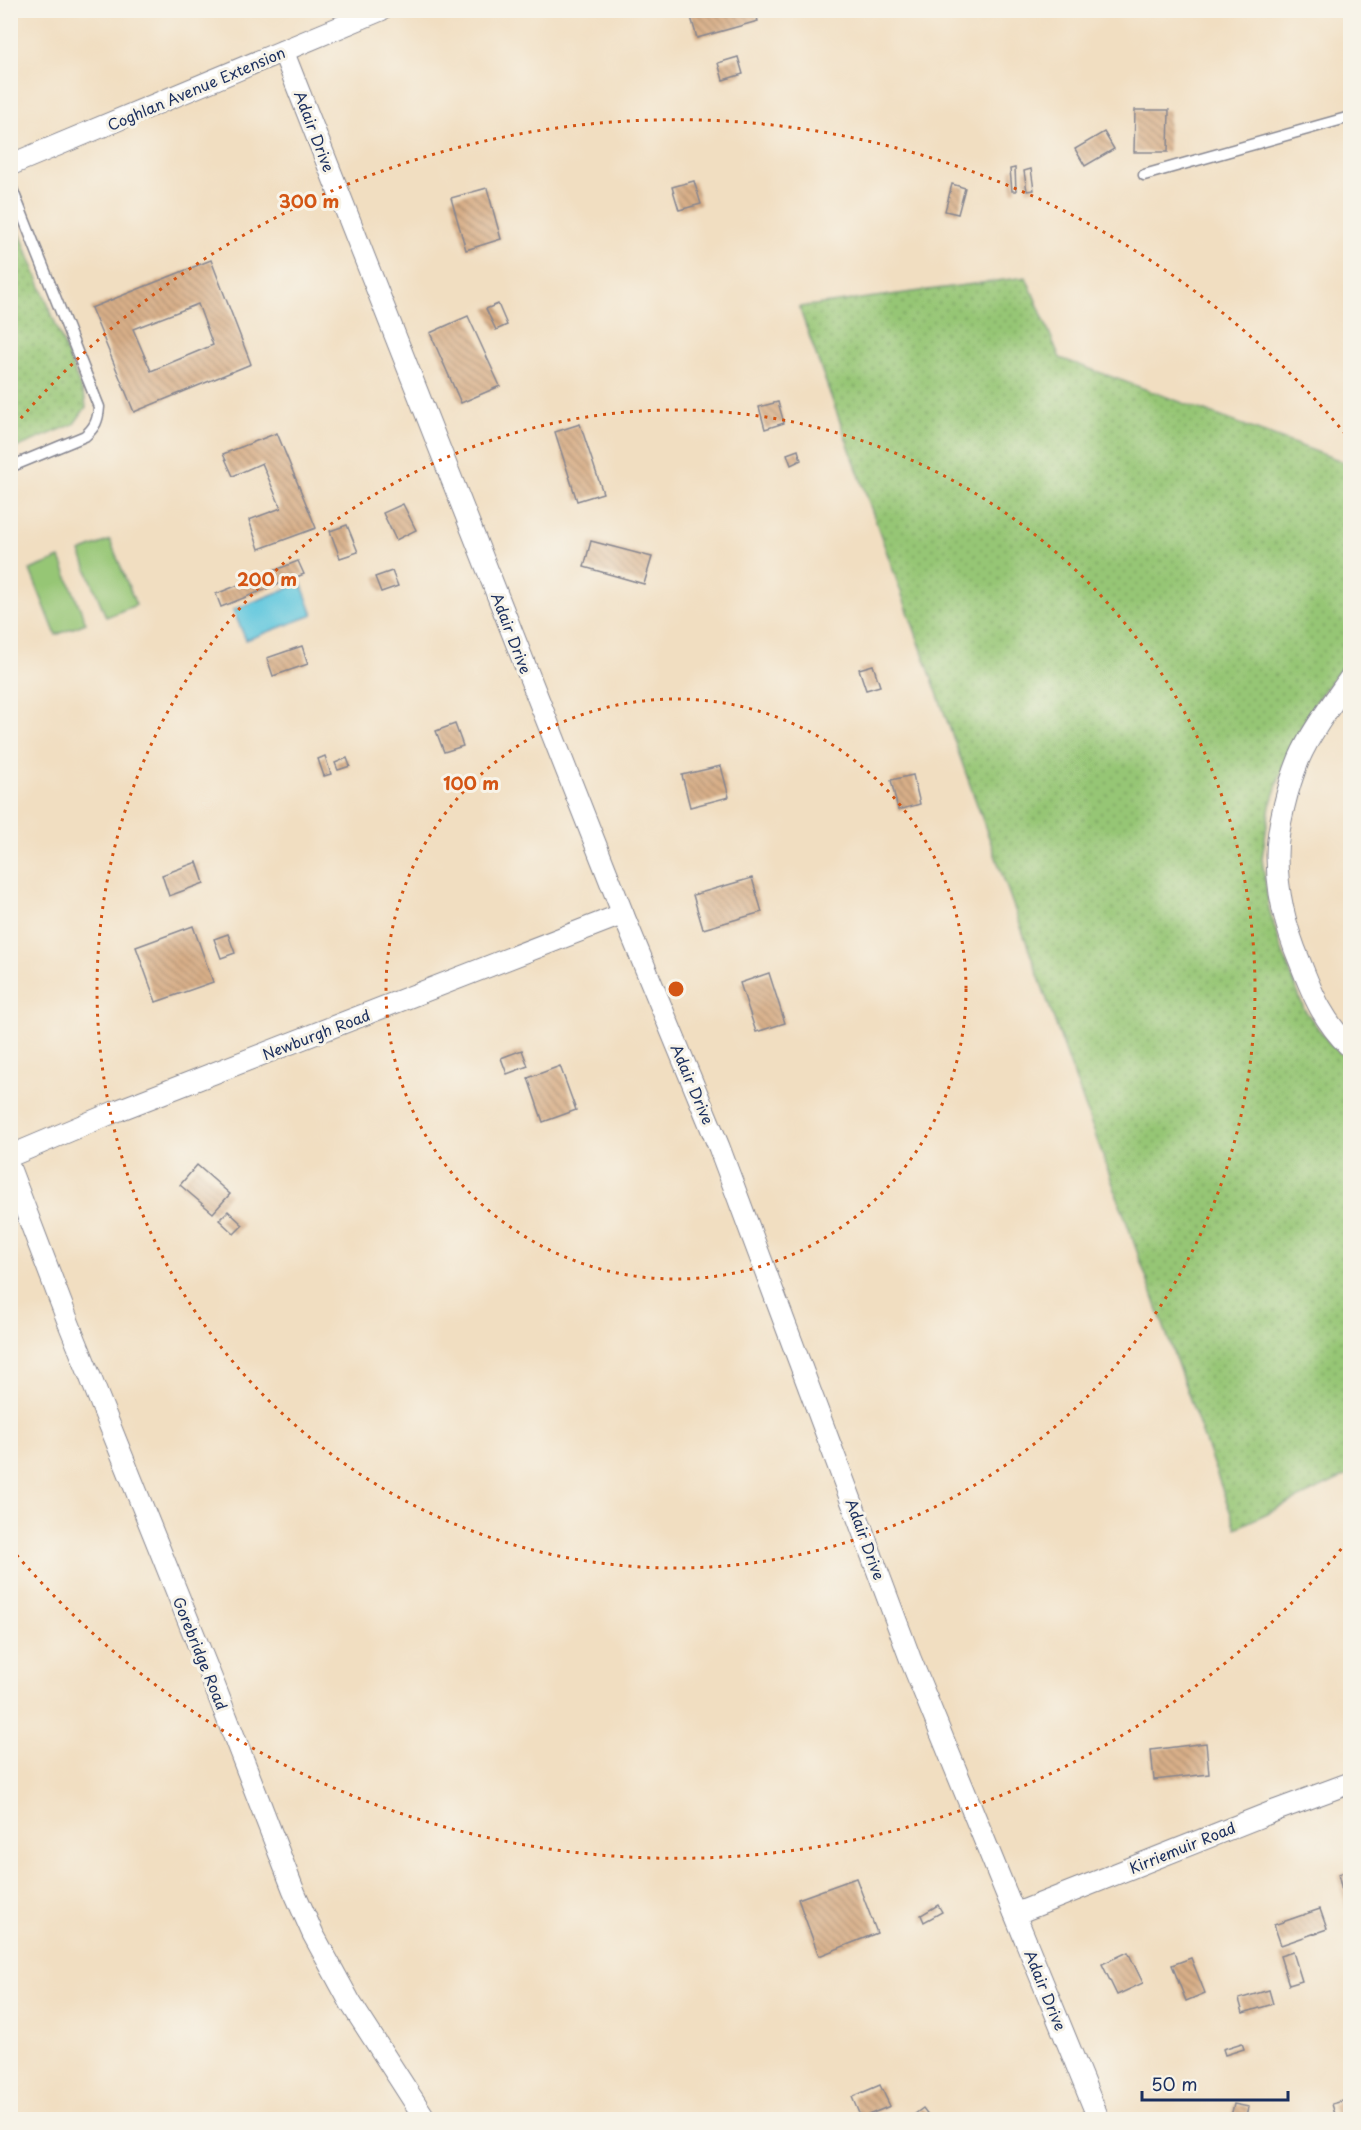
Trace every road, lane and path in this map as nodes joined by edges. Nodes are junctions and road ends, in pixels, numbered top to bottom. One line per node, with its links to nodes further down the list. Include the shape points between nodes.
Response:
1 (381, 10): 2 (street, Coghlan Avenue Extension)
2 (283, 51): 4 (street, Coghlan Avenue Extension); 9 (street, Adair Drive)
3 (1350, 117): 5 (lane)
4 (10, 165)
5 (1144, 175)
6 (10, 184): 7 (lane, via 99,407 98,420 85,436)
7 (10, 467)
8 (1350, 678): 10 (street, via 1299,758 1283,812 1277,855 1290,938 1315,1001)
9 (622, 914): 11 (street, Newburgh Road, via 130,1105); 14 (street, Adair Drive, via 719,1147 910,1658)
10 (1350, 1047)
11 (10, 1156)
12 (10, 1169): 15 (street, Gorebridge Road, via 293,1890 350,2002)
13 (1350, 1783): 14 (street, Kirriemuir Road)
14 (1016, 1914): 16 (street, Adair Drive)
15 (426, 2120)
16 (1099, 2120)

